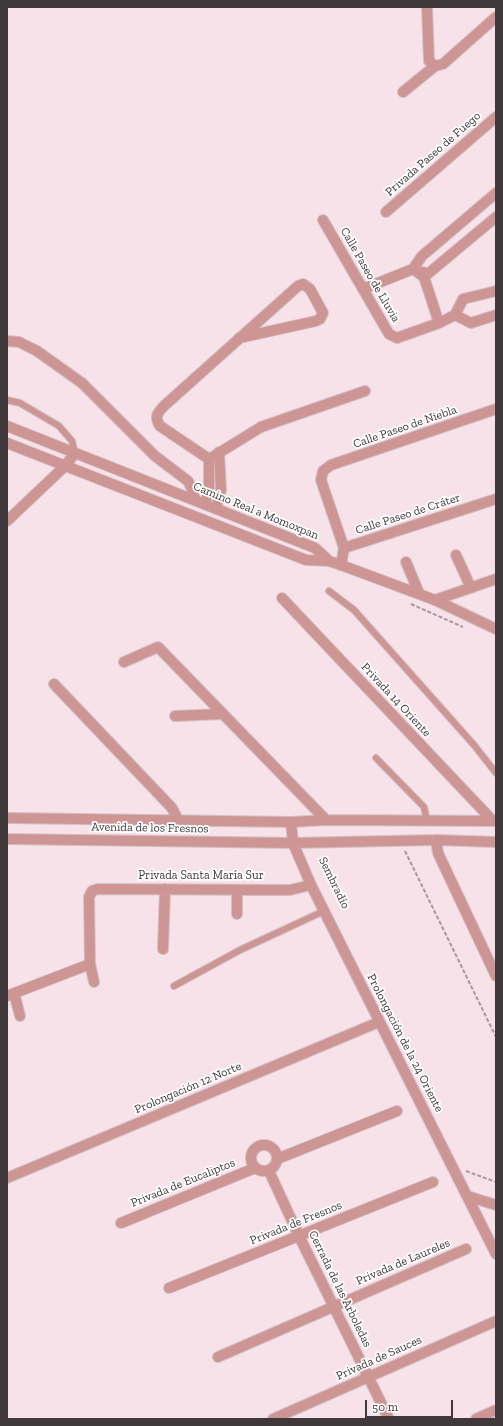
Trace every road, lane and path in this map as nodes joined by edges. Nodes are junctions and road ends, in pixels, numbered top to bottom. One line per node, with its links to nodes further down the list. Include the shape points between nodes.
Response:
1 (427, 7): 3 (street, via 429,62)
2 (496, 17): 3 (street, via 443,64)
3 (435, 66): 4 (street)
4 (403, 92)
5 (496, 117): 7 (street, Privada Paseo de Fuego)
6 (496, 193): 10 (street)
7 (386, 212)
8 (496, 217): 12 (street)
9 (324, 220): 13 (street, Calle Paseo de Lluvia)
10 (422, 256): 11 (street); 12 (street)
11 (413, 269): 12 (street); 13 (street)
12 (424, 277): 17 (street)
13 (363, 289): 17 (street, Calle Paseo de Lluvia, via 388,334 397,338)
14 (496, 291): 15 (street, via 463,299)
15 (455, 315): 16 (street, via 470,323); 17 (street)
16 (496, 315)
17 (439, 324)
18 (240, 338): 18 (street, via 316,321 323,313 310,289 303,284); 27 (street, via 157,415 160,426)
19 (7, 341): 30 (street, via 18,342 37,351 82,383 155,456 188,481)
20 (365, 391): 25 (street, via 261,427)
21 (7, 400): 26 (lane, via 20,403 59,426 72,441)
22 (496, 409): 33 (street, Calle Paseo de Niebla, via 331,465 323,471 322,480)
23 (7, 426): 26 (street, Camino Real a Momoxpan)
24 (7, 443): 28 (street, Camino Real a Momoxpan)
25 (219, 452): 27 (street); 31 (street, via 221,490)
26 (75, 453): 28 (street); 30 (street, Camino Real a Momoxpan)
27 (209, 459): 30 (street, via 209,487)
28 (65, 466): 32 (street); 35 (street, Camino Real a Momoxpan, via 306,560)
29 (496, 499): 33 (street, Calle Paseo de Cráter)
30 (200, 502): 31 (street, Camino Real a Momoxpan)
31 (216, 508): 35 (street, Camino Real a Momoxpan, via 315,548)
32 (7, 521)
33 (344, 548): 37 (street, Calle Paseo de Cráter)
34 (456, 555): 39 (street)
35 (329, 560): 37 (street)
36 (406, 562): 41 (street)
37 (341, 565): 41 (street)
38 (496, 578): 39 (street)
39 (471, 588): 43 (street)
40 (329, 591): 50 (lane, via 354,610 474,745)
41 (419, 593): 43 (street)
42 (282, 598): 55 (street, Privada 14 Oriente)
43 (435, 600): 44 (street)
44 (496, 629)
45 (124, 662): 47 (street, via 158,647)
46 (54, 684): 52 (street, via 172,808)
47 (223, 714): 48 (street); 53 (street)
48 (175, 716)
49 (376, 758): 54 (lane, via 424,807)
50 (496, 774)
51 (7, 818): 52 (street)
52 (178, 820): 56 (street)
53 (326, 820): 54 (street); 56 (street)
54 (427, 821): 55 (street)
55 (494, 821)
56 (291, 822): 60 (street)
57 (7, 839): 60 (street, Avenida de los Fresnos)
58 (436, 840): 59 (street, Avenida de los Fresnos); 60 (street, Avenida de los Fresnos); 69 (street, via 438,853)
59 (496, 842)
60 (293, 843): 62 (street, Prolongación de la 24 Oriente)
61 (404, 849): 75 (path)
62 (311, 885): 64 (street, Privada Santa María Sur, via 290,890); 65 (street, Prolongación de la 24 Oriente)
63 (165, 889): 64 (street, Privada Santa María Sur); 67 (street); 68 (street, Privada Santa María Sur, via 92,891 89,897)
64 (237, 890): 66 (street)
65 (324, 911): 71 (lane, via 240,950); 74 (street, Prolongación de la 24 Oriente)
66 (237, 914)
67 (164, 949)
68 (90, 964): 70 (street); 72 (street)
69 (496, 976)
70 (94, 982)
71 (174, 986)
72 (11, 994): 73 (street)
73 (20, 1016)
74 (380, 1022): 81 (street, Prolongación 12 Norte); 84 (street, Prolongación de la 24 Oriente)
75 (496, 1037)
76 (397, 1111): 77 (street)
77 (277, 1158): 78 (street, via 270,1146 256,1148 252,1154); 79 (street, via 273,1168)
78 (255, 1168): 79 (street); 86 (street, Privada de Eucaliptos)
79 (269, 1170): 87 (street, Cerrada de las Arboledas)
80 (465, 1170): 83 (path)
81 (7, 1178)
82 (433, 1182): 87 (street, Privada de Fresnos)
83 (496, 1182)
84 (467, 1196): 85 (street); 89 (street, Prolongación de la 24 Oriente)
85 (496, 1204)
86 (122, 1223)
87 (299, 1236): 90 (street, Privada de Fresnos); 91 (street, Cerrada de las Arboledas)
88 (466, 1249): 91 (street, Privada de Laureles)
89 (496, 1254)
90 (169, 1288)
91 (333, 1306): 93 (street, Privada de Laureles); 94 (street, Cerrada de las Arboledas)
92 (496, 1321): 94 (street, Privada de Sauces)
93 (218, 1357)
94 (369, 1376): 96 (street, Privada de Sauces); 97 (street, Cerrada de las Arboledas)
95 (496, 1410): 98 (street)
96 (272, 1419)
97 (389, 1419)
98 (476, 1419)

